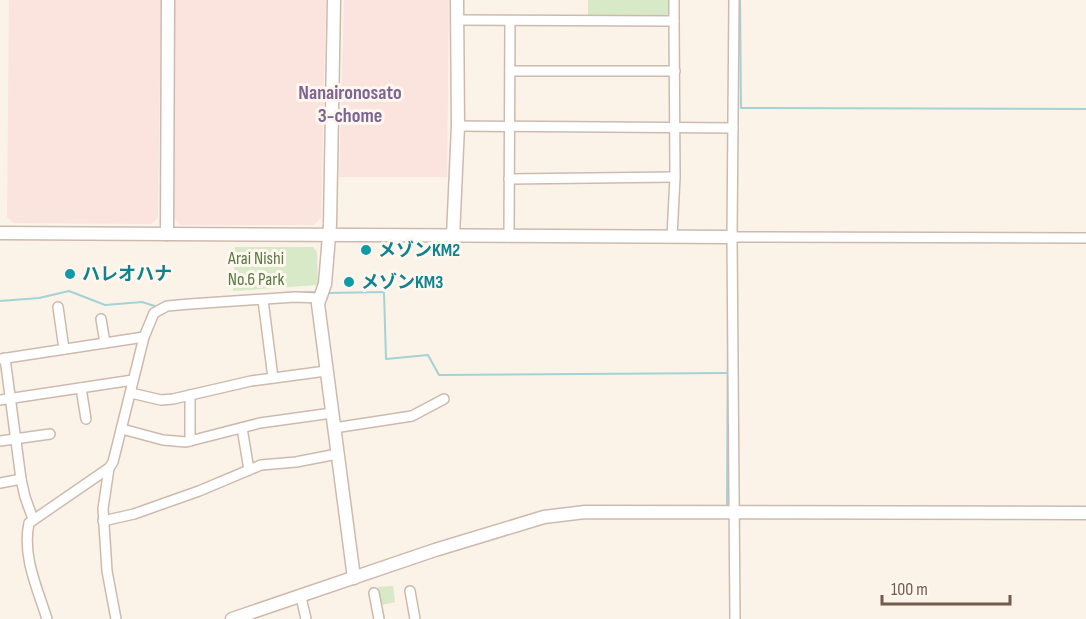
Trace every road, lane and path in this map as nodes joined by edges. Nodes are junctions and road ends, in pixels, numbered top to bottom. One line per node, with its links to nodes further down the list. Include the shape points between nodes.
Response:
1 (168, 0): 18 (street)
2 (334, 0): 19 (street)
3 (458, 0): 6 (street)
4 (674, 0): 8 (street)
5 (734, 0): 14 (street)
6 (457, 20): 7 (street); 11 (street)
7 (510, 21): 8 (street); 9 (street)
8 (674, 21): 10 (street)
9 (510, 71): 10 (street); 12 (street)
10 (675, 71): 13 (street)
11 (458, 126): 12 (street); 20 (street)
12 (510, 127): 13 (street); 16 (street)
13 (675, 127): 14 (street); 15 (street)
14 (733, 128): 23 (street)
15 (675, 177): 16 (street); 22 (street)
16 (509, 179): 21 (street)
17 (0, 233): 18 (street)
18 (167, 234): 19 (street)
19 (329, 235): 20 (street); 25 (street)
20 (453, 236): 21 (street)
21 (510, 237): 22 (street)
22 (672, 237): 23 (street)
23 (732, 237): 24 (street); 56 (street)
24 (1086, 238)
25 (322, 294): 26 (street); 33 (street, via 318,304)
26 (263, 300): 29 (street, via 167,306 154,313); 34 (street)
27 (58, 307): 31 (street)
28 (101, 319): 30 (street)
29 (144, 337): 30 (street); 35 (street)
30 (105, 343): 31 (street)
31 (64, 349): 32 (street)
32 (3, 359): 39 (street)
33 (326, 371): 34 (street); 42 (street)
34 (273, 378): 38 (street)
35 (134, 380): 36 (street); 37 (street)
36 (81, 388): 39 (street); 43 (street)
37 (131, 393): 38 (street, via 160,400); 46 (street)
38 (190, 395): 50 (street)
39 (11, 399): 41 (street); 48 (street)
40 (444, 399): 45 (street, via 412,416)
41 (0, 400)
42 (332, 413): 44 (street); 45 (street)
43 (86, 419)
44 (242, 428): 50 (street); 53 (street)
45 (334, 428): 51 (street)
46 (122, 429): 50 (street, via 163,440); 52 (street)
47 (50, 434): 48 (street)
48 (16, 439): 49 (street); 54 (street)
49 (0, 441)
50 (190, 441)
51 (337, 454): 53 (street); 60 (street)
52 (109, 468): 58 (street); 59 (street)
53 (249, 470): 59 (street, via 134,514)
54 (21, 479): 55 (street); 58 (street)
55 (0, 483)
56 (736, 512): 57 (street); 60 (street, via 585,512 544,517); 70 (street)
57 (1086, 513)
58 (33, 519): 64 (street, via 26,539 27,557)
59 (103, 521): 65 (street)
60 (354, 578): 63 (street)
61 (410, 591): 69 (street)
62 (374, 593): 68 (street)
63 (301, 597): 66 (street); 67 (street)
64 (47, 619)
65 (116, 619)
66 (232, 619)
67 (306, 619)
68 (379, 619)
69 (415, 619)
70 (735, 619)

